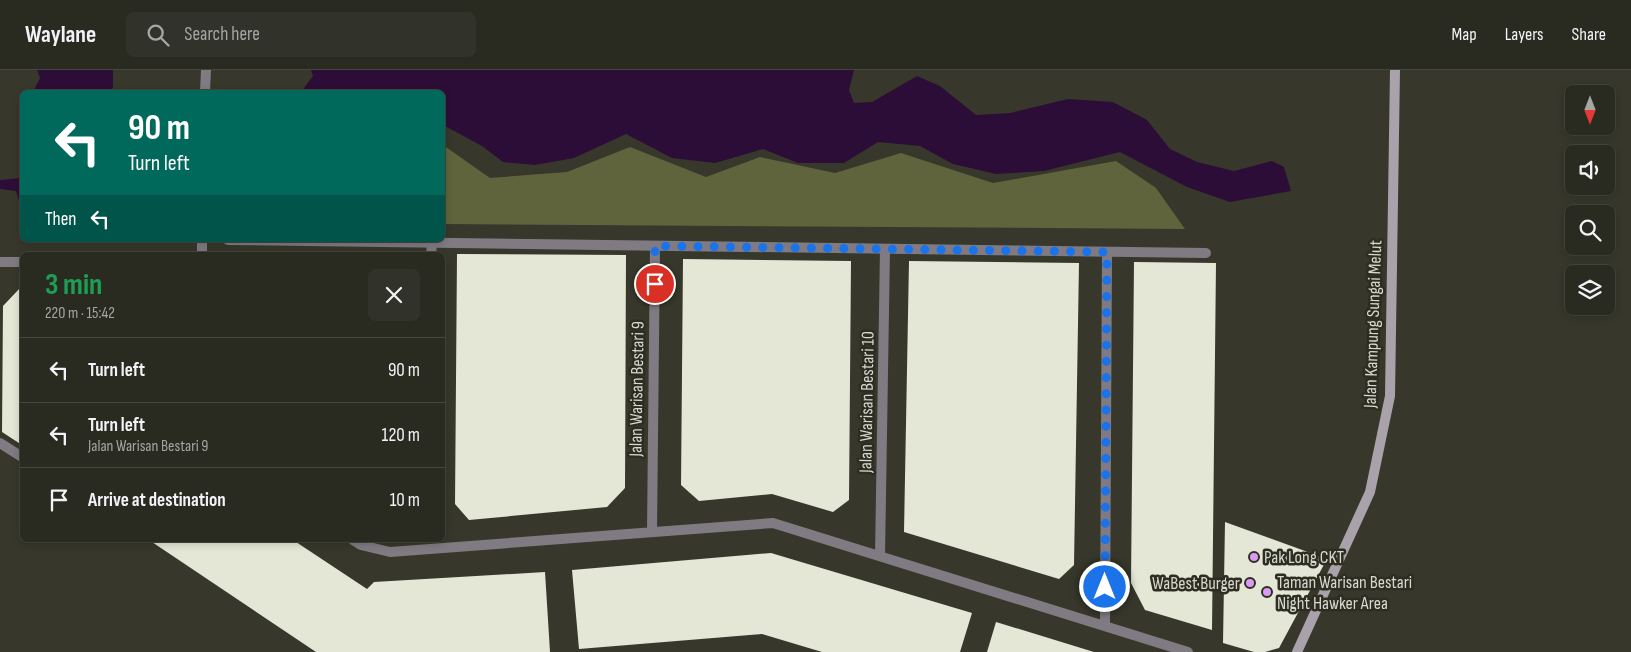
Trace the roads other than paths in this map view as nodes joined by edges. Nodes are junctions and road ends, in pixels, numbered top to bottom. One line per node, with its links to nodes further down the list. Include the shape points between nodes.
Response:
1 (206, 70): 3 (street)
2 (1396, 70): 20 (main road, Jalan Kampung Sungai Melut, via 1390,396 1370,492)
3 (205, 90)
4 (432, 242): 5 (street); 7 (street)
5 (655, 246): 6 (street); 14 (street, Jalan Warisan Bestari 9)
6 (886, 249): 8 (street); 17 (street, Jalan Warisan Bestari 10)
7 (431, 252)
8 (1107, 252): 9 (street); 18 (street)
9 (1206, 253)
10 (0, 262): 11 (street)
11 (20, 262)
12 (0, 443): 13 (street)
13 (20, 456)
14 (652, 532): 16 (street); 17 (street, via 773,523)
15 (356, 542): 16 (street, via 390,552)
16 (425, 545)
17 (880, 556): 18 (street)
18 (1105, 626): 19 (street)
19 (1188, 652)
20 (1298, 652)

